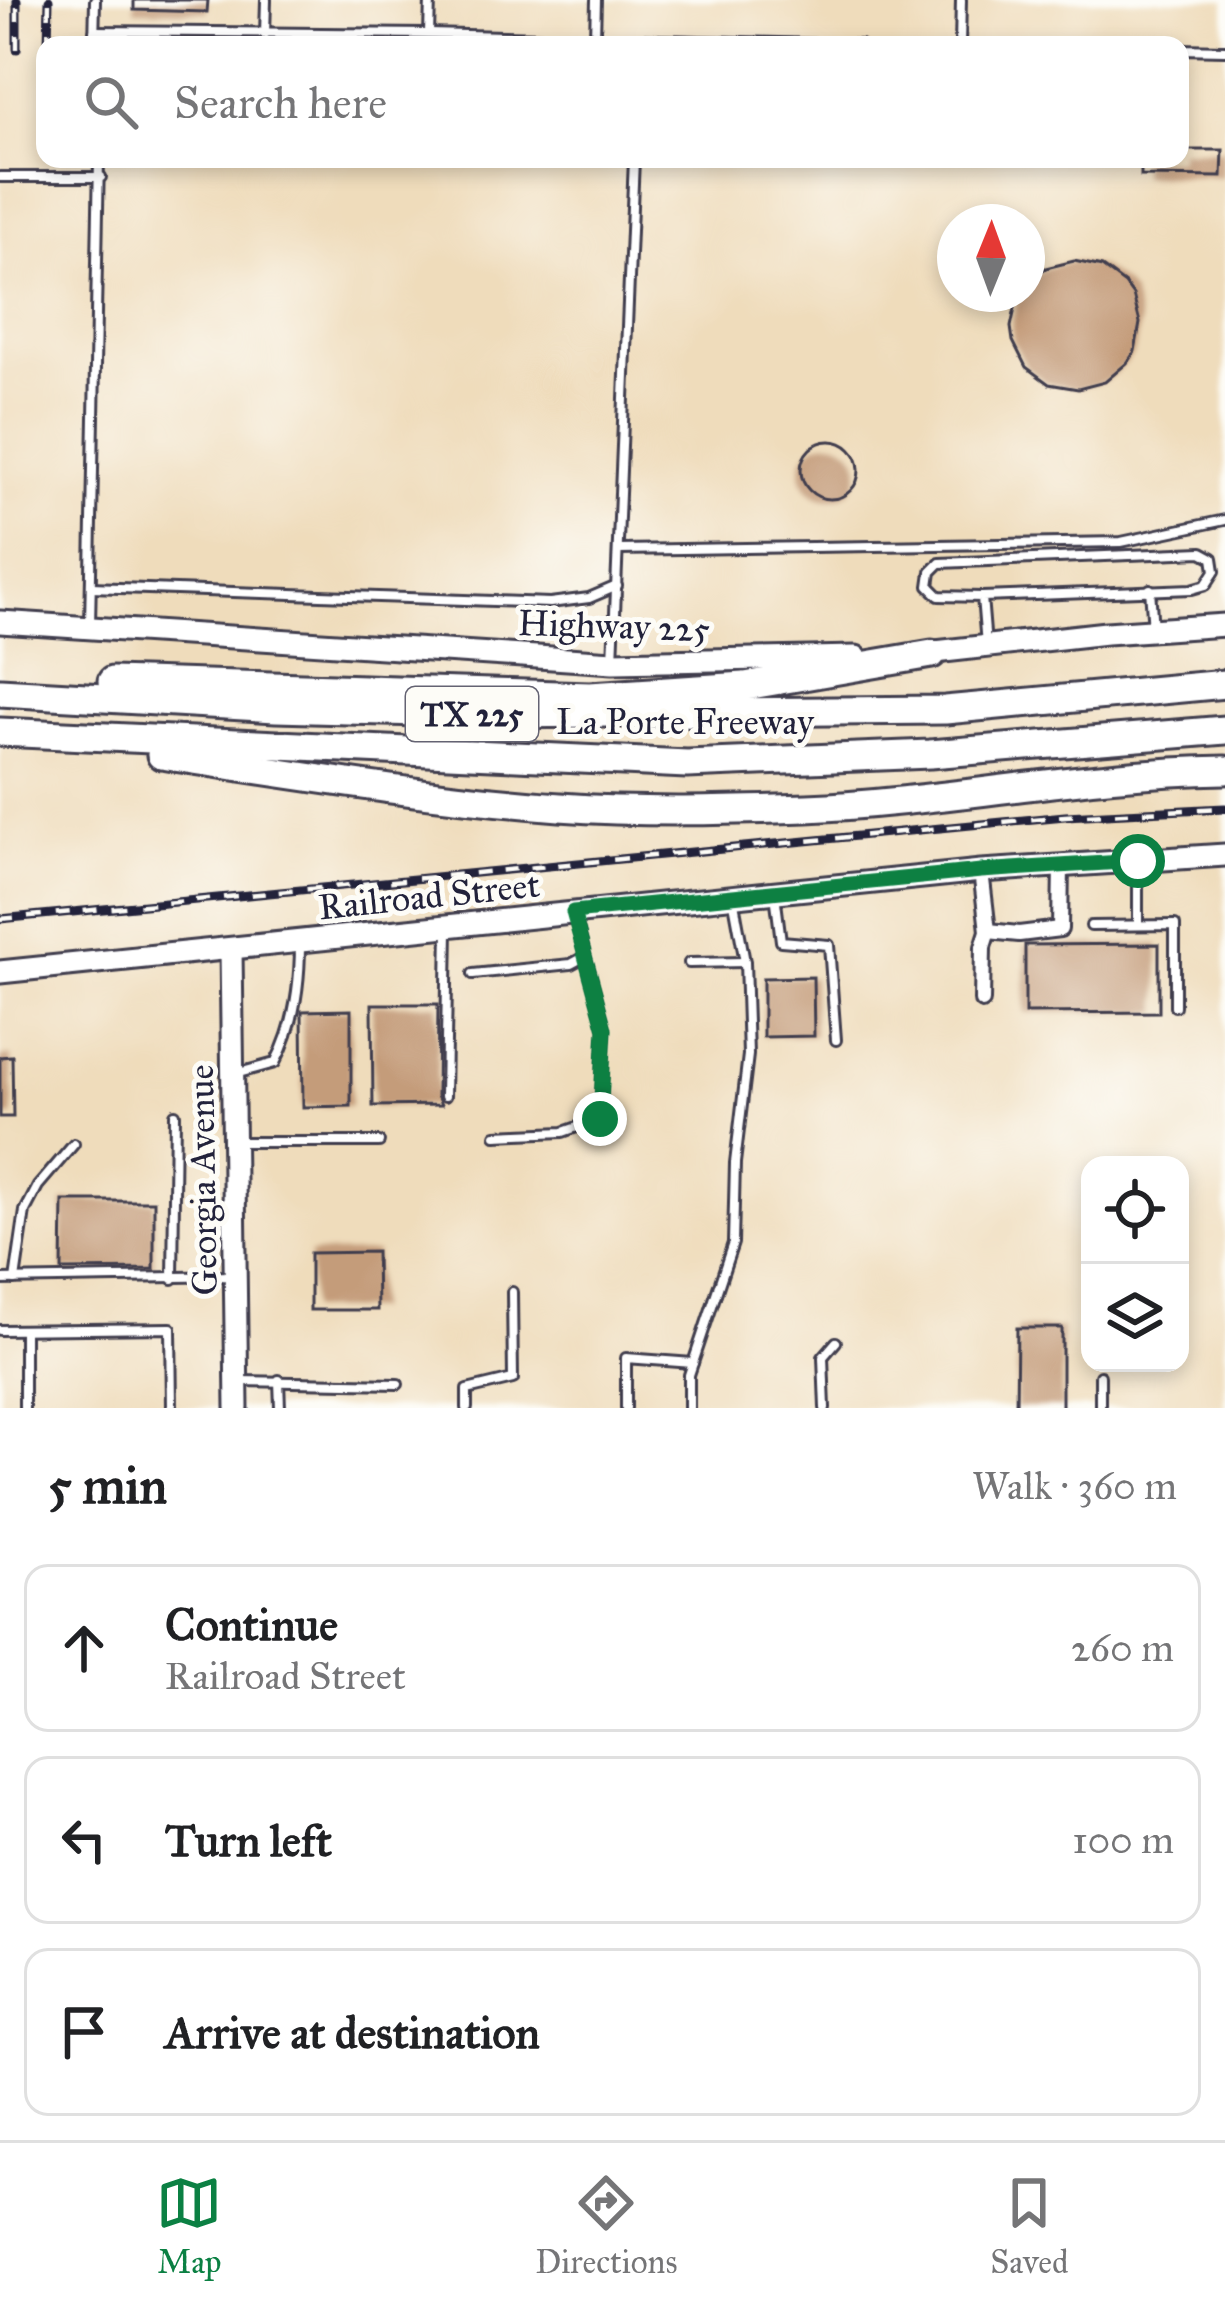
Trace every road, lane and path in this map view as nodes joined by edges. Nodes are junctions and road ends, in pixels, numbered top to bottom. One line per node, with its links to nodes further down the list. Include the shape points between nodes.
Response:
1 (95, 0): 6 (lane)
2 (266, 0): 7 (lane)
3 (430, 0): 8 (lane)
4 (596, 0): 11 (lane)
5 (961, 0): 12 (lane)
6 (94, 31): 7 (lane); 9 (lane)
7 (266, 34): 8 (lane)
8 (429, 34): 10 (lane)
9 (94, 36)
10 (540, 36)
11 (595, 36)
12 (959, 36)
13 (1189, 50): 14 (lane)
14 (1225, 50)
15 (100, 168): 18 (lane)
16 (634, 168): 20 (lane)
17 (0, 177): 18 (lane)
18 (101, 177): 22 (lane)
19 (1225, 520): 20 (lane, via 1121,542)
20 (619, 550): 21 (lane)
21 (617, 586): 22 (lane, via 550,603); 31 (lane)
22 (91, 587): 28 (lane)
23 (1150, 589): 24 (lane); 24 (lane, via 1206,585 1213,558 1202,552 940,562 931,572 929,586 939,596); 27 (lane)
24 (982, 597): 29 (lane)
25 (0, 622): 28 (street, Highway 225)
26 (1225, 625): 27 (street, Highway 225)
27 (1153, 629): 29 (street, Highway 225)
28 (90, 630): 31 (street, Highway 225)
29 (986, 647): 30 (street, Highway 225)
30 (932, 653): 31 (street, Highway 225); 32 (highway, via 745,686 590,696)
31 (613, 662)
32 (0, 679)
33 (1225, 684): 34 (highway, La Porte Freeway / TX 225, via 945,710 492,714)
34 (0, 692)
35 (1225, 730): 36 (highway, La Porte Freeway / TX 225, via 686,764)
36 (10, 733): 37 (highway, via 345,783 654,811 811,808)
37 (1225, 770)
38 (1225, 855): 39 (street, Railroad Street)
39 (1138, 861): 40 (street, Railroad Street); 46 (lane)
40 (1061, 866): 41 (street, Railroad Street); 48 (street, via 1060,929)
41 (981, 871): 42 (street, Railroad Street); 48 (street)
42 (775, 892): 43 (street, Railroad Street); 58 (lane, via 781,941 829,945)
43 (733, 897): 44 (street, Railroad Street); 52 (lane)
44 (573, 912): 47 (street, Railroad Street); 51 (lane)
45 (1091, 926): 46 (lane)
46 (1138, 926): 57 (lane, via 1175,925)
47 (448, 928): 49 (street, Railroad Street); 60 (lane)
48 (988, 932): 56 (street)
49 (300, 943): 50 (street, Railroad Street); 59 (lane, via 284,1046 275,1063)
50 (231, 950): 54 (street, Railroad Street); 59 (street, Georgia Avenue)
51 (584, 957): 55 (lane); 62 (lane, via 605,1029 600,1119 563,1132)
52 (745, 962): 53 (lane); 74 (lane, via 748,1055 733,1243)
53 (689, 963)
54 (0, 971)
55 (472, 974)
56 (982, 1001)
57 (1175, 1006)
58 (836, 1040)
59 (233, 1074): 63 (street, Georgia Avenue)
60 (445, 1096)
61 (175, 1114): 67 (lane)
62 (496, 1136)
63 (234, 1142): 64 (lane); 66 (street, Georgia Avenue)
64 (379, 1142)
65 (74, 1144): 69 (lane, via 25,1211)
66 (236, 1276): 67 (lane); 77 (street, Georgia Avenue)
67 (173, 1279): 69 (lane)
68 (0, 1280): 69 (lane)
69 (15, 1280)
70 (512, 1292): 83 (lane, via 513,1379 466,1390)
71 (0, 1330): 72 (lane)
72 (24, 1330): 79 (lane); 80 (lane, via 171,1328)
73 (836, 1342): 86 (lane, via 823,1357)
74 (693, 1363): 84 (lane, via 626,1358); 85 (lane)
75 (1100, 1376): 87 (lane)
76 (279, 1379): 77 (lane); 78 (lane); 82 (lane)
77 (237, 1382): 81 (street, Georgia Avenue)
78 (398, 1384)
79 (24, 1408)
80 (172, 1408)
81 (237, 1408)
82 (280, 1408)
83 (466, 1408)
84 (626, 1408)
85 (689, 1408)
86 (825, 1408)
87 (1100, 1408)

